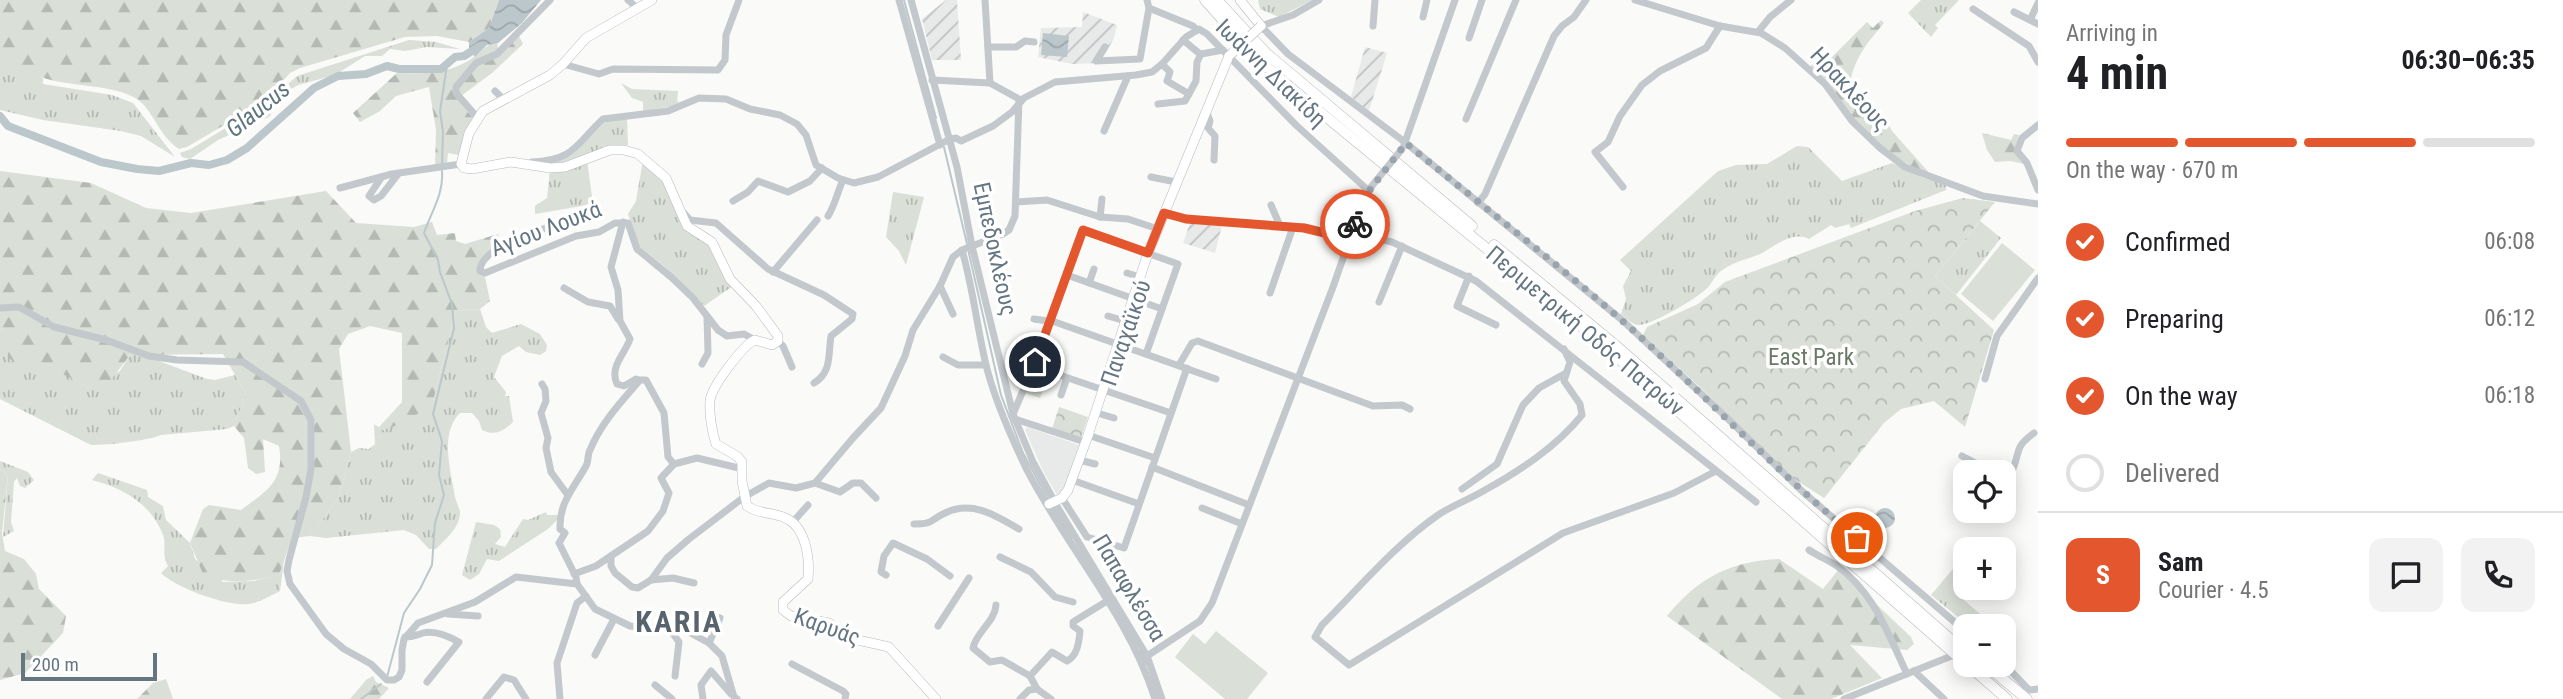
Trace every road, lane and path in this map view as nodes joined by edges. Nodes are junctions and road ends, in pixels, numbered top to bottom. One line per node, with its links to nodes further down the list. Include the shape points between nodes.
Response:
1 (550, 0): 51 (street, via 498,54 476,63 456,87)
2 (628, 0): 22 (street)
3 (652, 0): 22 (main road)
4 (739, 0): 40 (street, via 726,35 725,60 718,70 613,69 599,74)
5 (899, 0): 57 (street)
6 (911, 0): 43 (street, Εμπεδοκλέους)
7 (985, 0): 35 (street)
8 (1205, 0): 193 (highway, Περιμετρική Οδός Πατρών, via 1284,83 1587,331)
9 (1217, 0): 191 (highway, Περιμετρική Οδός Πατρών, via 1266,53 1326,106 1614,344)
10 (1240, 0): 27 (main road)
11 (1319, 0): 27 (street)
12 (1376, 0): 28 (street)
13 (1427, 0): 25 (street)
14 (1455, 0): 58 (street)
15 (1482, 0): 32 (street)
16 (1516, 0): 52 (street)
17 (1586, 0): 76 (street, via 1554,36)
18 (1635, 0): 29 (street, Ηρακλέους)
19 (1791, 0): 31 (street)
20 (2038, 3): 26 (street)
21 (1148, 4): 30 (street); 36 (street, via 1140,59 1096,61)
22 (638, 9): 40 (main road, via 586,38)
23 (1973, 9): 39 (street, via 2029,46)
24 (2014, 12): 26 (street)
25 (1423, 17)
26 (2034, 22)
27 (1261, 26): 37 (main road, bridge); 58 (street, via 1288,54)
28 (1373, 26)
29 (1720, 26): 31 (street, Ηρακλέους); 69 (street, via 1706,48 1660,71 1640,88 1608,142 1595,152)
30 (1197, 30): 33 (street, Ιωάννη Διακίδη); 37 (street, Ιωάννη Διακίδη, via 1208,34)
31 (1758, 32): 78 (street, Ηρακλέους, via 1785,48 1825,84 1852,121 1905,167 1983,196)
32 (1469, 38)
33 (1183, 40): 38 (street); 41 (street, Ιωάννη Διακίδη)
34 (1034, 42): 35 (street)
35 (988, 47): 44 (street)
36 (1105, 47)
37 (1226, 53): 38 (street); 50 (main road, Παναχαϊκού); 71 (street, Ιωάννη Διακίδη, via 1297,126)
38 (1200, 54): 46 (street)
39 (2038, 62)
40 (563, 64): 47 (main road)
41 (1163, 64): 42 (street, via 1149,73); 46 (street, via 1170,72 1167,82)
42 (1128, 76): 49 (street, via 1056,82); 54 (street)
43 (932, 80): 44 (street); 55 (street, Εμπεδοκλέους)
44 (990, 83): 49 (street, via 1018,98)
45 (495, 91): 47 (street)
46 (1189, 94): 48 (street, via 1185,101)
47 (504, 100): 51 (main road)
48 (1158, 104)
49 (1019, 105): 56 (street, via 993,126); 75 (street)
50 (1206, 109): 60 (street, via 1208,128 1215,136); 68 (main road, Παναχαϊκού)
51 (477, 117): 62 (main road)
52 (1466, 119)
53 (2038, 125): 72 (street, via 2022,138 2017,150)
54 (1104, 131)
55 (948, 140): 56 (street); 57 (street); 59 (street, Εμπεδοκλέους)
56 (961, 141): 59 (street)
57 (940, 145): 67 (street, via 871,180)
58 (1404, 146): 71 (street, bridge); 76 (street)
59 (951, 150): 91 (street, Εμπεδοκλέους, via 960,180)
60 (1214, 160)
61 (520, 163): 62 (main road, via 472,169); 63 (street, via 566,156 603,119 668,111 712,98 780,115 797,124); 77 (main road, via 565,167 610,150 633,152 666,178)
62 (461, 164): 64 (street)
63 (822, 168): 67 (street); 74 (street, via 810,181 788,192 758,181)
64 (398, 174): 65 (street); 65 (street, via 374,200 369,196)
65 (382, 177): 70 (street)
66 (1150, 177): 68 (street)
67 (843, 180): 81 (street)
68 (1176, 182): 80 (main road, Παναχαϊκού)
69 (1623, 187)
70 (340, 188)
71 (1370, 189): 89 (street)
72 (2038, 190)
73 (1102, 199): 82 (street)
74 (733, 201)
75 (1016, 202): 82 (street, via 1047,200); 91 (street, via 1009,230)
76 (1478, 203): 187 (street, via 1622,320 1803,492)
77 (677, 204): 94 (street, via 690,220 721,226); 117 (main road, via 687,226 715,246 730,279 772,326)
78 (2038, 204)
79 (1271, 205): 86 (street)
80 (1164, 213): 86 (street, via 1186,219); 88 (main road, Παναχαϊκού)
81 (828, 216)
82 (1100, 217): 88 (street, via 1128,219)
83 (817, 220): 94 (street)
84 (562, 222): 85 (street, Αγίου Λουκά, via 494,250 482,260 480,271 485,273)
85 (623, 222): 110 (street, Αγίου Λουκά, via 628,223 637,249); 112 (street, via 611,267)
86 (1280, 226): 87 (street)
87 (1293, 227): 89 (street); 103 (street)
88 (1158, 229): 92 (main road, Παναχαϊκού)
89 (1351, 236): 90 (street); 129 (street)
90 (1402, 246): 97 (street); 105 (street)
91 (966, 248): 101 (street, via 948,264); 123 (street); 140 (street, Εμπεδοκλέους)
92 (1150, 253): 96 (street, via 1083,230); 98 (main road, Παναχαϊκού); 104 (main road, Παναχαϊκού); 107 (street, via 1178,264)
93 (1094, 269): 100 (street)
94 (773, 272): 133 (street, via 852,313 852,319 831,336 829,366)
95 (1127, 272): 98 (street)
96 (1066, 275): 100 (street); 113 (street)
97 (1469, 276): 115 (street, via 1457,306); 119 (street)
98 (1140, 277): 104 (main road, Παναχαϊκού)
99 (2038, 278): 131 (street, via 1997,337)
100 (1089, 283): 104 (street)
101 (940, 286): 108 (street); 154 (street, via 913,330 881,408)
102 (564, 288): 112 (street, via 588,302 609,306)
103 (1270, 293)
104 (1135, 299): 107 (street); 114 (main road, Παναχαϊκού); 118 (main road, Παναχαϊκού)
105 (1379, 302)
106 (0, 308): 190 (street, via 19,307 54,327 149,356 243,362 301,401 312,426 311,468 289,560 290,583 326,634 387,680 395,680 401,673)
107 (1162, 309): 120 (street)
108 (953, 314)
109 (1108, 316): 114 (street)
110 (708, 317): 116 (street, Αγίου Λουκά, via 727,336 744,334); 122 (street, via 708,353)
111 (1034, 318): 113 (street)
112 (620, 319): 132 (street, via 630,339 614,378 619,386)
113 (1051, 321): 118 (street); 124 (street)
114 (1125, 321): 118 (main road, Παναχαϊκού)
115 (1496, 325)
116 (755, 340): 117 (main road, via 770,346); 151 (main road, via 746,345 714,389 710,403 716,444 740,459)
117 (778, 341): 126 (street)
118 (1119, 345): 120 (street); 135 (main road, Παναχαϊκού)
119 (1564, 349): 127 (street, via 1570,359); 152 (street)
120 (1146, 354): 125 (street)
121 (943, 357): 123 (street, via 958,365)
122 (702, 363)
123 (986, 365): 180 (street, via 1028,471)
124 (1033, 366): 128 (street); 140 (street)
125 (1183, 366): 129 (street, via 1192,343 1198,341); 130 (street); 139 (street)
126 (792, 367)
127 (1566, 372): 152 (street, via 1566,386 1582,411 1570,430 1533,461 1440,513 1409,537 1315,637 1349,665 1563,533 1674,493); 155 (street, via 1539,388 1523,405 1497,464)
128 (1067, 378): 135 (street); 136 (street)
129 (1298, 378): 137 (street, via 1373,406); 163 (street)
130 (1216, 379)
131 (1985, 379)
132 (640, 380): 149 (street, via 646,380 664,413 668,457); 156 (street, via 606,419 588,452 588,463)
133 (814, 383)
134 (542, 384): 156 (street, via 546,401 541,413 551,472)
135 (1104, 390): 138 (main road, Παναχαϊκού); 139 (street); 143 (main road, Παναχαϊκού)
136 (1061, 395)
137 (1410, 409)
138 (1097, 413): 141 (street); 143 (main road, Παναχαϊκού)
139 (1171, 413): 148 (street)
140 (1014, 417): 143 (street); 159 (street, Εμπεδοκλέους)
141 (1114, 418)
142 (2034, 433): 147 (street, via 2021,444)
143 (1086, 439): 145 (main road, Παναχαϊκού); 148 (street)
144 (1962, 456): 146 (street)
145 (1079, 460): 150 (street); 153 (main road, Παναχαϊκού)
146 (1970, 460)
147 (2016, 460)
148 (1154, 462): 161 (street); 163 (street)
149 (674, 464): 151 (street, via 697,458); 170 (street, via 661,478 669,493 661,513 648,531)
150 (1095, 464)
151 (743, 469): 157 (main road)
152 (1716, 471): 160 (street)
153 (1072, 480): 159 (main road, Παναχαϊκού); 161 (street)
154 (815, 483): 157 (street, via 796,488 769,483); 158 (street, via 841,492 861,483)
155 (1462, 489)
156 (567, 494): 172 (street, via 559,515 565,533 559,543)
157 (744, 497): 165 (main road, via 749,509 785,517); 176 (street, via 667,558)
158 (876, 498)
159 (1055, 501): 161 (street, via 1087,537 1124,548); 195 (street, Παπαφλέσσα)
160 (1756, 502)
161 (1139, 504)
162 (808, 505): 165 (street)
163 (1250, 505): 167 (street)
164 (1202, 508): 167 (street)
165 (792, 523): 217 (main road, Καρυάς, via 803,539 808,575 804,586 783,602 784,612 829,623 849,638 889,647)
166 (914, 524): 168 (street, via 929,524 951,510 975,508)
167 (1242, 524): 195 (street, via 1205,615)
168 (1018, 529)
169 (1809, 550): 198 (street, via 1856,583 1878,610)
170 (611, 556): 172 (street); 176 (street, via 614,572 632,587)
171 (1000, 557): 181 (street, via 1031,572 1055,597)
172 (574, 574): 178 (street)
173 (886, 575): 174 (street, via 881,572 884,556 893,543)
174 (950, 576)
175 (969, 578): 189 (street)
176 (651, 580): 177 (street, via 673,578)
177 (694, 583)
178 (576, 584): 179 (street); 183 (street, via 516,577)
179 (586, 596): 186 (street, via 594,609); 213 (street, via 577,603 557,663)
180 (1107, 601): 200 (street, via 1073,622 1080,631 1073,657 1067,661 1050,653); 219 (street, via 1139,655)
181 (1073, 602)
182 (996, 605): 200 (street, via 973,648 990,662 1002,660)
183 (447, 613): 184 (street); 190 (street, via 418,623)
184 (478, 616)
185 (720, 618): 192 (street)
186 (614, 619): 188 (street, via 651,629); 194 (street)
187 (1953, 621)
188 (667, 626): 192 (street); 199 (street, via 679,642)
189 (938, 626)
190 (405, 637): 205 (street, via 426,632 459,642)
191 (1953, 640)
192 (709, 643): 209 (street, via 722,656)
193 (1953, 653)
194 (595, 655)
195 (1147, 656): 220 (street, Παπαφλέσσα)
196 (1949, 657): 198 (street)
197 (792, 664): 216 (street, via 843,691)
198 (1911, 673): 221 (street); 222 (street)
199 (675, 676)
200 (1030, 676): 207 (street)
201 (2016, 676): 208 (street, via 2029,690)
202 (1981, 677): 223 (highway, Περιμετρική Οδός Πατρών)
203 (1994, 677): 224 (highway)
204 (2000, 677): 225 (highway)
205 (427, 682)
206 (655, 685): 214 (street)
207 (1037, 689): 210 (street); 218 (street)
208 (2038, 690)
209 (735, 698): 215 (street, via 712,671 701,685)
210 (1047, 698)
211 (486, 699): 212 (street, via 504,677 514,680)
212 (526, 699)
213 (559, 699)
214 (672, 699)
215 (703, 699)
216 (845, 699)
217 (936, 699)
218 (1020, 699)
219 (1155, 699)
220 (1162, 699)
221 (1844, 699)
222 (1944, 699)
223 (2007, 699)
224 (2020, 699)
225 (2027, 699)

